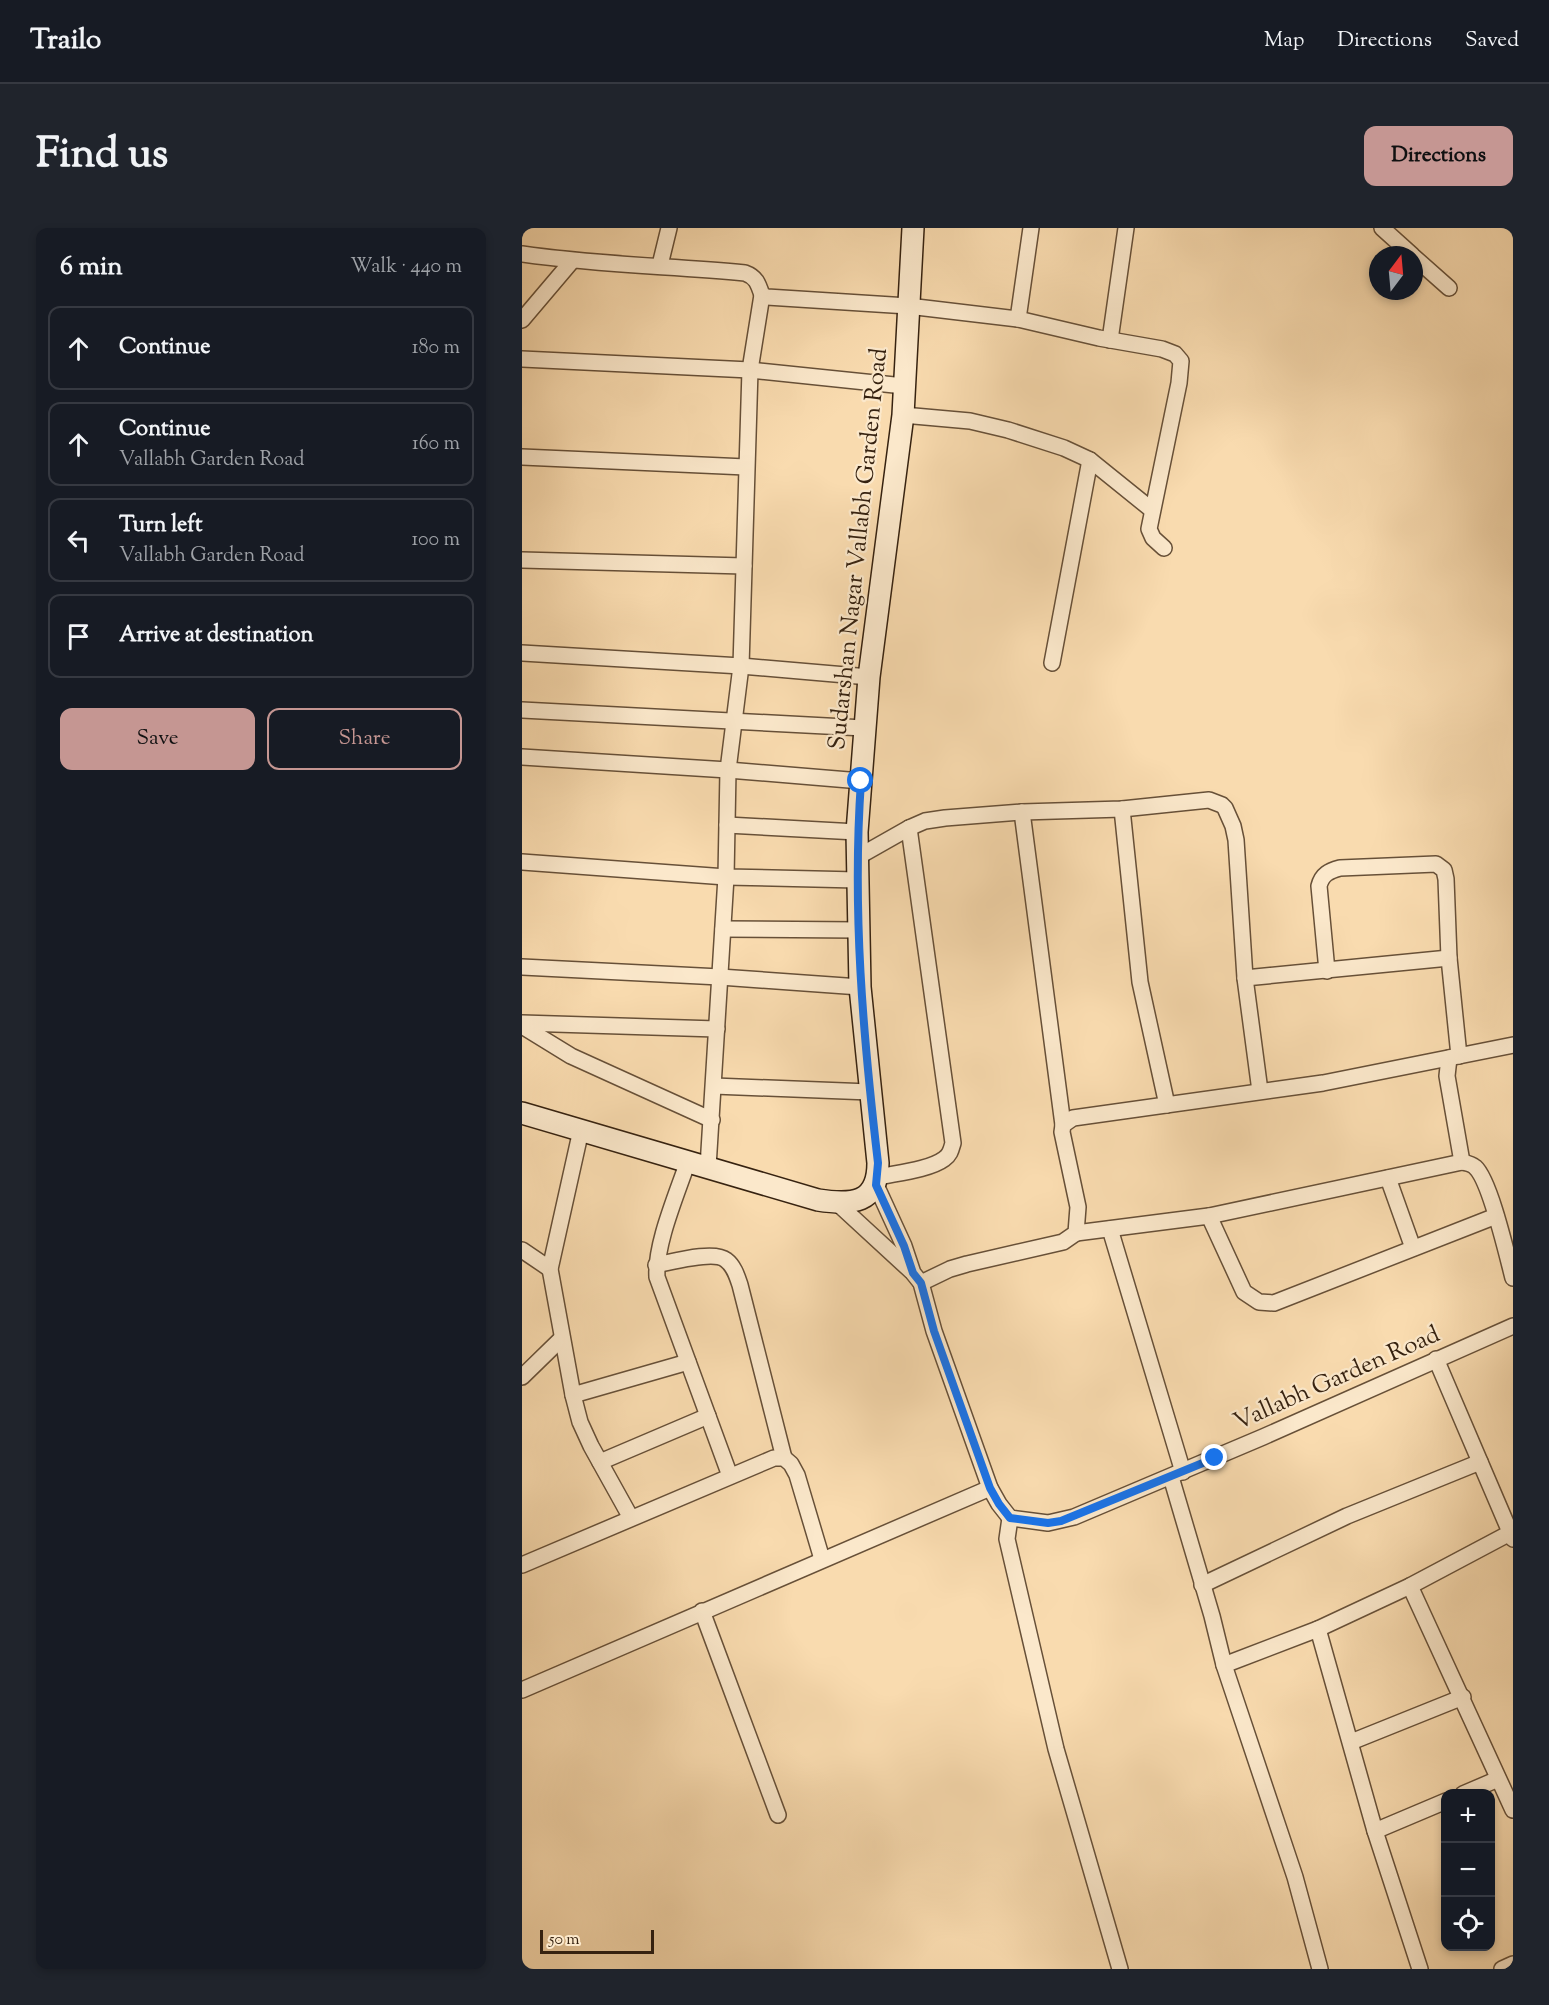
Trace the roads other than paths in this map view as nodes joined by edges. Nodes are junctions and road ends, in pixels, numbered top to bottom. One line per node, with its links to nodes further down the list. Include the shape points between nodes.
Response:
1 (669, 228): 10 (street)
2 (914, 228): 13 (street, Sudarshan Nagar Vallabh Garden Road)
3 (1031, 228): 14 (street)
4 (1126, 228): 16 (street)
5 (1382, 228): 6 (street)
6 (1402, 246)
7 (522, 254): 8 (street)
8 (572, 261): 10 (street); 15 (street)
9 (1423, 265): 11 (street)
10 (660, 266): 12 (street, via 745,273 757,281)
11 (1449, 288)
12 (762, 295): 13 (street); 18 (street)
13 (908, 306): 14 (street); 19 (street, Sudarshan Nagar Vallabh Garden Road)
14 (1018, 319): 16 (street)
15 (522, 320)
16 (1110, 340): 24 (street, via 1175,354 1181,362)
17 (522, 359): 18 (street)
18 (750, 370): 19 (street); 23 (street)
19 (904, 386): 20 (street, Sudarshan Nagar Vallabh Garden Road)
20 (903, 415): 22 (street, via 970,421 1008,430); 31 (street, Sudarshan Nagar Vallabh Garden Road)
21 (522, 457): 23 (street)
22 (1090, 460): 24 (street); 29 (street)
23 (746, 467): 27 (street)
24 (1152, 510): 25 (street, via 1150,534)
25 (1164, 548)
26 (522, 560): 27 (street)
27 (744, 566): 30 (street)
28 (522, 653): 30 (street)
29 (1052, 663)
30 (741, 666): 31 (street); 33 (street)
31 (869, 677): 34 (street, Sudarshan Nagar Vallabh Garden Road)
32 (522, 710): 33 (street)
33 (734, 722): 34 (street); 36 (street)
34 (864, 728): 37 (street, Sudarshan Nagar Vallabh Garden Road)
35 (522, 757): 36 (street)
36 (728, 770): 37 (street); 40 (street)
37 (861, 781): 42 (street, Sudarshan Nagar Vallabh Garden Road)
38 (1122, 809): 39 (street); 53 (street, via 1209,800 1225,808 1236,840); 62 (street, via 1140,982)
39 (1022, 812): 41 (street, via 945,818); 65 (street)
40 (727, 825): 42 (street); 45 (street)
41 (909, 828): 43 (street); 70 (street, via 953,1143 944,1160)
42 (857, 832): 43 (street, Sudarshan Nagar Vallabh Garden Road)
43 (856, 858): 46 (street, Sudarshan Nagar Vallabh Garden Road)
44 (522, 862): 45 (street)
45 (726, 877): 46 (street); 47 (street)
46 (857, 880): 48 (street, Sudarshan Nagar Vallabh Garden Road)
47 (723, 929): 48 (street); 52 (street)
48 (858, 930): 54 (street, Sudarshan Nagar Vallabh Garden Road)
49 (1449, 958): 51 (street); 51 (street, via 1444,870 1436,864 1340,868 1322,877 1319,886); 58 (street)
50 (522, 967): 52 (street)
51 (1328, 971): 53 (street)
52 (720, 977): 54 (street); 56 (street)
53 (1245, 978): 60 (street)
54 (860, 987): 61 (street, Sudarshan Nagar Vallabh Garden Road)
55 (522, 1025): 56 (street); 64 (street, via 571,1056)
56 (717, 1029): 59 (street)
57 (1513, 1045): 58 (street)
58 (1454, 1057): 60 (street, via 1323,1083); 67 (street, via 1448,1076)
59 (714, 1086): 61 (street); 64 (street)
60 (1260, 1090): 62 (street)
61 (870, 1092): 70 (street, Sudarshan Nagar Vallabh Garden Road)
62 (1167, 1105): 65 (street, via 1073,1118)
63 (522, 1113): 66 (street)
64 (712, 1120): 68 (street)
65 (1063, 1125): 75 (street, via 1078,1206)
66 (581, 1130): 68 (street); 79 (street)
67 (1462, 1162): 69 (street); 73 (street, via 1474,1165 1481,1174)
68 (698, 1164): 71 (street); 78 (street)
69 (1388, 1178): 72 (street); 76 (street)
70 (877, 1181): 71 (street, via 865,1197); 80 (street)
71 (836, 1202): 80 (street)
72 (1209, 1216): 74 (street); 76 (street, via 1244,1292 1259,1302 1274,1303)
73 (1496, 1216): 76 (street); 81 (street)
74 (1110, 1229): 75 (street); 92 (street)
75 (1076, 1233): 80 (street, via 1063,1242)
76 (1413, 1248)
77 (522, 1250): 79 (street)
78 (656, 1265): 85 (street); 89 (street, via 715,1255 726,1259 735,1269)
79 (550, 1269): 83 (street)
80 (917, 1278): 94 (street)
81 (1513, 1278)
82 (1513, 1326): 84 (street, Vallabh Garden Road)
83 (562, 1338): 86 (street); 87 (street)
84 (1436, 1359): 91 (street); 92 (street, Vallabh Garden Road)
85 (688, 1362): 87 (street); 88 (street)
86 (523, 1376)
87 (573, 1395): 90 (street, via 580,1422)
88 (708, 1416): 90 (street); 93 (street)
89 (784, 1458): 93 (street, via 774,1458); 98 (street, via 797,1475)
90 (600, 1462): 95 (street)
91 (1480, 1462): 97 (street); 100 (street, via 1347,1516)
92 (1177, 1474): 96 (street, Vallabh Garden Road, via 1061,1521); 100 (street)
93 (730, 1476): 95 (street)
94 (990, 1488): 96 (street); 98 (street)
95 (631, 1518): 99 (street)
96 (1010, 1518): 115 (street, via 1007,1539 1056,1749)
97 (1512, 1536): 101 (street)
98 (822, 1559): 102 (street)
99 (522, 1564)
100 (1202, 1585): 104 (street)
101 (1410, 1586): 103 (street); 106 (street)
102 (702, 1611): 105 (street); 112 (street)
103 (1318, 1629): 104 (street); 107 (street)
104 (1224, 1665): 116 (street, via 1295,1877)
105 (522, 1690)
106 (1463, 1696): 107 (street); 108 (street)
107 (1351, 1742): 113 (street)
108 (1498, 1779): 109 (street); 111 (street)
109 (1475, 1789)
110 (1441, 1803): 113 (street)
111 (1513, 1810)
112 (778, 1815)
113 (1375, 1831): 117 (street)
114 (1513, 1964): 118 (street)
115 (1120, 1969)
116 (1320, 1969)
117 (1420, 1969)
118 (1502, 1969)

